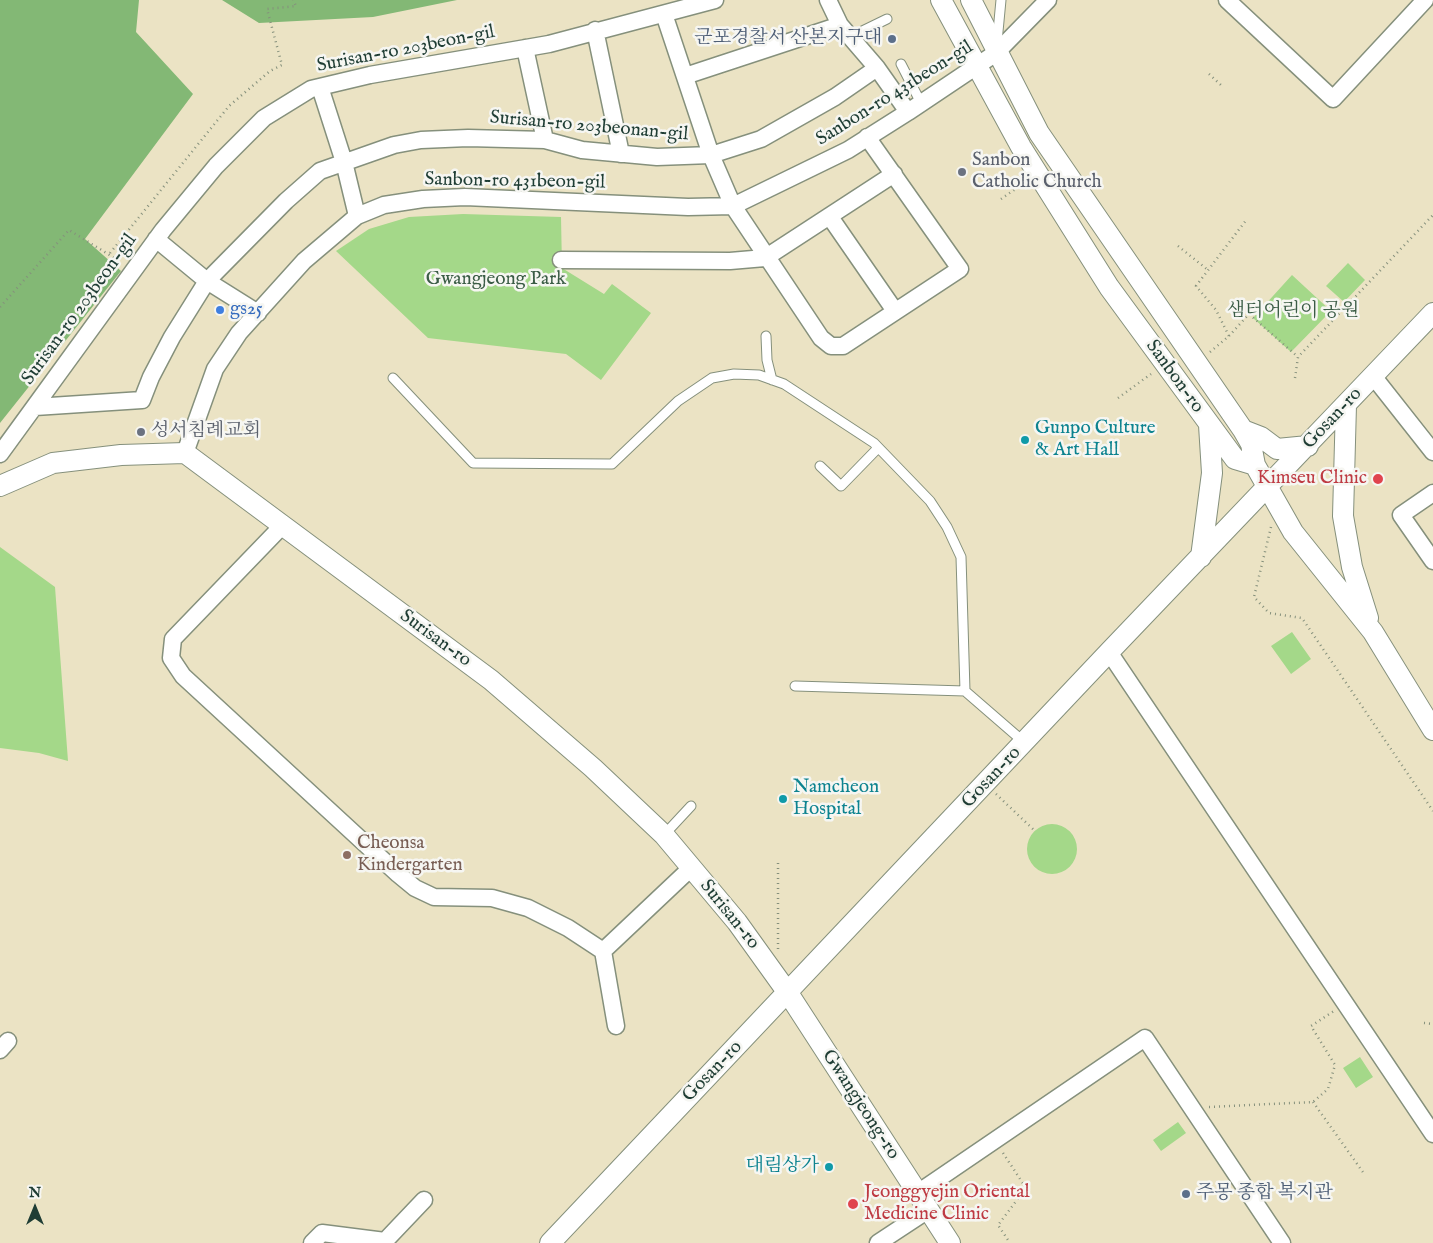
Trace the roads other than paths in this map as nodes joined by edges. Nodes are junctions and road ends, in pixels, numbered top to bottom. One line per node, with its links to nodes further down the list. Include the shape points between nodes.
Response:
1 (715, 0): 9 (street, Surisan-ro 203beon-gil)
2 (828, 0): 12 (street)
3 (941, 0): 16 (street, Sanbon-ro)
4 (971, 0): 14 (street)
5 (1001, 0): 14 (lane)
6 (1048, 0): 14 (street, Sanbon-ro 431beon-gil)
7 (1227, 0): 8 (street, via 1333,99)
8 (1426, 0)
9 (664, 14): 11 (street, Surisan-ro 203beon-gil); 18 (street)
10 (887, 19): 12 (lane)
11 (595, 30): 13 (street, Surisan-ro 203beon-gil); 23 (street)
12 (845, 31): 17 (street); 18 (street)
13 (525, 48): 19 (street, Surisan-ro 203beon-gil, via 379,73); 22 (street)
14 (996, 53): 16 (street, Sanbon-ro 431beon-gil); 44 (street, via 1039,133)
15 (900, 64): 20 (lane)
16 (976, 67): 20 (street, Sanbon-ro 431beon-gil); 43 (street, Sanbon-ro, via 1109,287)
17 (877, 68): 20 (street); 24 (street, Surisan-ro 203beonan-gil, via 835,97 761,139)
18 (684, 76): 24 (street)
19 (320, 87): 25 (street); 30 (street, Surisan-ro 203beon-gil, via 311,89 264,118 216,166)
20 (915, 107): 21 (street, Sanbon-ro 431beon-gil)
21 (867, 137): 26 (street); 27 (street, Sanbon-ro 431beon-gil, via 796,177)
22 (545, 140): 23 (street, Surisan-ro 203beonan-gil, via 582,150); 25 (street, Surisan-ro 203beonan-gil, via 421,140 394,145)
23 (620, 154): 24 (street, Surisan-ro 203beonan-gil, via 657,157)
24 (712, 155): 27 (street)
25 (344, 162): 28 (street); 33 (street, Surisan-ro 203beonan-gil, via 320,172 293,195)
26 (894, 174): 29 (street); 34 (street, via 960,269)
27 (733, 206): 28 (street, Sanbon-ro 431beon-gil, via 688,207 464,197 384,205); 31 (street)
28 (357, 216): 35 (street, Sanbon-ro 431beon-gil, via 304,261)
29 (830, 216): 31 (street); 34 (street)
30 (156, 239): 33 (street); 42 (street, Surisan-ro 203beon-gil)
31 (765, 258): 32 (street, via 730,261); 34 (street, via 821,338 831,346 843,346)
32 (561, 260)
33 (207, 281): 35 (street); 42 (street, Surisan-ro 203beonan-gil, via 172,336 142,400)
34 (894, 311)
35 (258, 313): 48 (street, Sanbon-ro 431beon-gil, via 239,333 215,369)
36 (1433, 314): 38 (street, Gosan-ro)
37 (766, 336): 40 (lane)
38 (1373, 376): 41 (street, Gosan-ro); 47 (street)
39 (393, 378): 40 (lane, via 473,462 612,464 678,401 712,378 734,374 759,375)
40 (772, 380): 46 (lane, via 784,384)
41 (1346, 405): 45 (street, Gosan-ro); 58 (street, via 1343,516 1352,567)
42 (35, 407): 49 (street, Surisan-ro 203beon-gil)
43 (1209, 425): 50 (street, Sanbon-ro, via 1234,459); 56 (street, via 1212,473)
44 (1243, 430): 45 (street, via 1262,437 1277,449); 50 (street, via 1252,444)
45 (1308, 446): 54 (street, Gosan-ro)
46 (878, 448): 51 (lane, via 841,486); 61 (lane, via 930,501 948,527 961,557)
47 (1433, 452)
48 (185, 453): 52 (street, via 121,455 53,464); 55 (street, Surisan-ro)
49 (0, 454)
50 (1255, 465): 54 (street)
51 (820, 466)
52 (0, 486)
53 (1433, 493): 57 (street, via 1401,514)
54 (1272, 494): 56 (street, Gosan-ro); 58 (street, via 1293,532)
55 (283, 525): 65 (street, Surisan-ro, via 492,680); 67 (street, via 173,639 171,658 183,676 414,888 434,897 492,898 528,908 568,928)
56 (1200, 558): 59 (street, Gosan-ro)
57 (1433, 560)
58 (1373, 632): 62 (street)
59 (1109, 652): 63 (street, Gosan-ro); 70 (street)
60 (795, 686): 61 (lane)
61 (964, 691): 63 (lane)
62 (1433, 730)
63 (1025, 743): 68 (street, Gosan-ro)
64 (692, 806): 65 (lane)
65 (664, 835): 66 (street, Surisan-ro)
66 (691, 868): 67 (street); 68 (street, Surisan-ro, via 737,922)
67 (603, 951): 69 (street)
68 (783, 985): 71 (street, Gwangjeong-ro); 75 (street, Gosan-ro)
69 (616, 1026)
70 (1433, 1134)
71 (916, 1194): 73 (street, Gwangjeong-ro); 78 (street, via 1144,1038)
72 (424, 1200): 74 (street, via 385,1241 322,1232)
73 (928, 1210): 76 (street); 77 (street, Gwangjeong-ro)
74 (312, 1243)
75 (550, 1243)
76 (878, 1243)
77 (950, 1243)
78 (1282, 1243)

